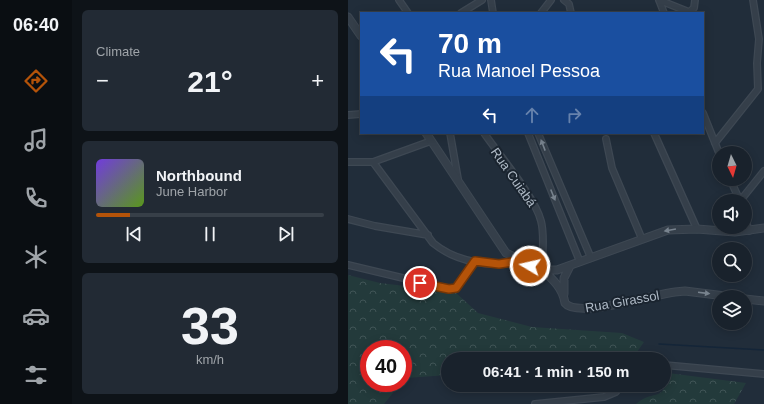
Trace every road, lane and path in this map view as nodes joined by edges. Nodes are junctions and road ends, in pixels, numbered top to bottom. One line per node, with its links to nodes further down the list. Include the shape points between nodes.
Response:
1 (400, 0): 9 (street)
2 (482, 0): 10 (street)
3 (492, 0): 11 (street)
4 (550, 0): 12 (street)
5 (564, 0): 13 (street, via 569,4)
6 (659, 0): 7 (street, via 689,12 694,8); 14 (street)
7 (695, 0)
8 (753, 0): 28 (street, via 759,39 758,89)
9 (407, 12)
10 (463, 12)
11 (493, 12)
12 (543, 12)
13 (571, 12)
14 (664, 12)
15 (348, 17): 16 (street)
16 (360, 35)
17 (360, 114): 18 (street)
18 (348, 115)
19 (704, 116): 28 (street)
20 (427, 134): 27 (street)
21 (450, 134): 34 (street)
22 (485, 134): 49 (street, Rua Cuiabá, via 538,212 542,230)
23 (528, 134): 33 (street)
24 (538, 134): 32 (street, one-way to 24)
25 (654, 134): 38 (street)
26 (606, 139): 42 (street, via 612,168)
27 (431, 141): 30 (street); 34 (street)
28 (715, 144)
29 (348, 162): 30 (street)
30 (373, 162): 41 (street)
31 (764, 171): 35 (street)
32 (554, 172): 33 (street); 43 (street)
33 (545, 177): 46 (street, one-way to 46)
34 (458, 182): 45 (street, via 506,253)
35 (746, 194)
36 (348, 219): 41 (street)
37 (764, 228): 40 (street)
38 (697, 229): 39 (street); 42 (street, one-way to 42, via 668,230)
39 (712, 230)
40 (752, 230)
41 (428, 235): 44 (street, via 440,249)
42 (642, 239): 43 (street)
43 (591, 258): 46 (street)
44 (475, 261): 45 (street, via 499,264); 47 (street, via 456,288 449,289)
45 (519, 261): 49 (street)
46 (580, 262): 48 (street)
47 (348, 266)
48 (570, 266): 49 (street, via 550,271); 50 (street, via 564,278)
49 (542, 270): 50 (street, Rua Girassol, via 553,279)
50 (564, 294): 51 (street, Rua Girassol, one-way to 51, via 567,306 583,308 675,292)
51 (712, 294)
52 (752, 300): 53 (street)
53 (764, 301)
54 (671, 366): 55 (street)
55 (764, 374)
56 (616, 392): 57 (street, via 604,397)
57 (535, 404)

